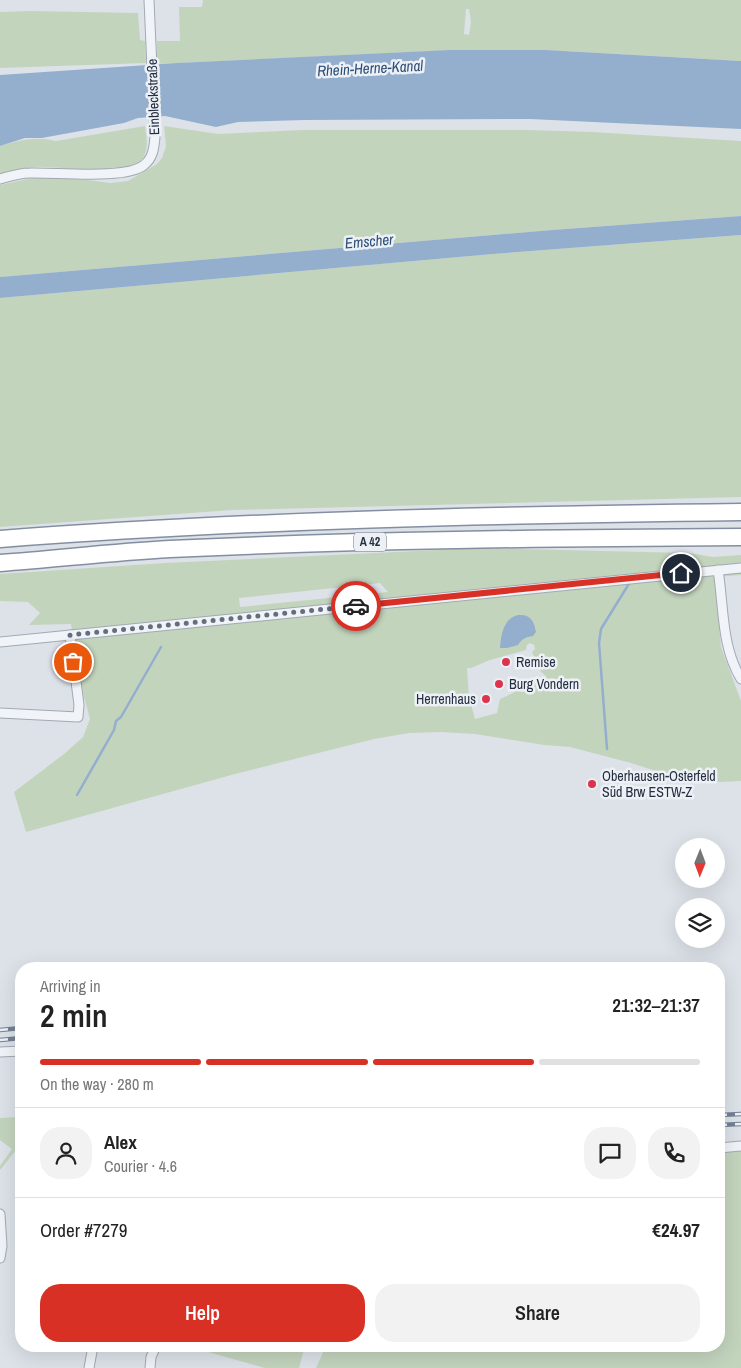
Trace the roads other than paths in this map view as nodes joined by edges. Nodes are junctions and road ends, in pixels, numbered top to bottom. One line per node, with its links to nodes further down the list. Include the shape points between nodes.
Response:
1 (149, 0): 2 (street, Einbleckstraße, via 154,145 144,166 120,174 26,173)
2 (0, 178)
3 (741, 512): 5 (highway, A 42, via 368,519 173,527)
4 (741, 537): 6 (highway, A 42, via 368,542 168,549)
5 (0, 539)
6 (0, 563)
7 (741, 568): 8 (street)
8 (718, 570): 9 (street); 11 (street, via 726,645)
9 (70, 635): 10 (street); 12 (street, via 78,717)
10 (0, 642)
11 (741, 679)
12 (0, 713)
13 (0, 1052): 14 (street)
14 (15, 1052)
15 (741, 1146): 16 (street)
16 (725, 1147)
17 (0, 1214): 18 (street)
18 (0, 1258)
19 (91, 1352): 21 (street)
20 (153, 1352): 22 (street)
21 (89, 1368)
22 (150, 1368)

